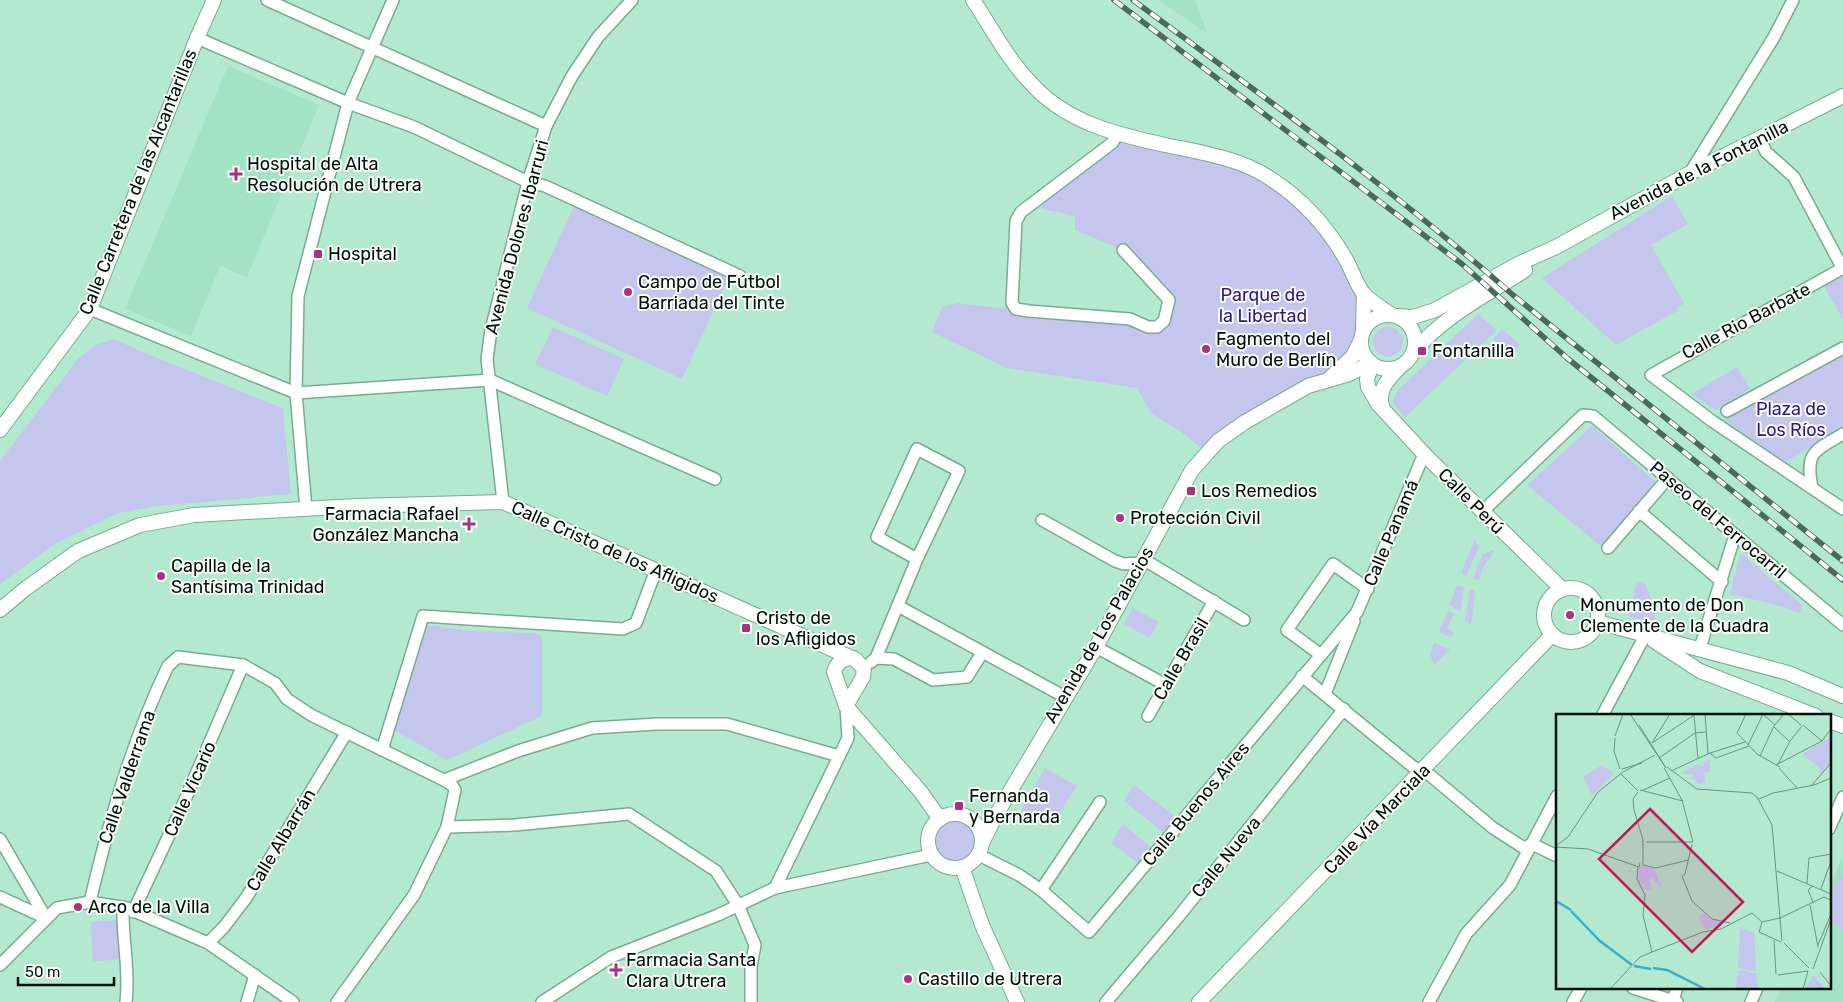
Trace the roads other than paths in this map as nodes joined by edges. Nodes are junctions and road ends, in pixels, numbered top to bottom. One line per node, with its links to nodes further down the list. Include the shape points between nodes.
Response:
1 (214, 0): 7 (street, Calle Carretera de las Alcantarillas)
2 (267, 0): 8 (street)
3 (393, 0): 8 (street)
4 (632, 0): 11 (street, Avenida Dolores Ibarruri, via 584,56)
5 (974, 0): 12 (street, via 1039,93 1082,120)
6 (1793, 0): 14 (street, via 1774,37)
7 (197, 38): 10 (street); 21 (street, Calle Carretera de las Alcantarillas)
8 (372, 48): 10 (street); 11 (street)
9 (1843, 96): 13 (street, Avenida de la Fontanilla)
10 (348, 103): 15 (street, via 414,127); 32 (street, via 298,296)
11 (546, 126): 15 (street, Avenida Dolores Ibarruri)
12 (1117, 135): 17 (street, via 1112,143 1021,212 1016,221 1012,303 1016,308 1029,311 1130,319 1148,327 1158,327 1164,321 1169,300); 20 (street, via 1199,152 1266,176 1300,199 1318,219 1345,258)
13 (1759, 138): 14 (street, Avenida de la Fontanilla); 18 (street, via 1766,152 1794,177)
14 (1690, 173): 16 (street, Avenida de la Fontanilla)
15 (528, 182): 19 (street, via 545,186); 30 (street, Avenida Dolores Ibarruri, via 490,330 487,359)
16 (1556, 247): 22 (street, Avenida de la Fontanilla, via 1425,314 1409,318); 25 (street, Avenida de la Fontanilla, via 1443,322)
17 (1123, 250)
18 (1843, 269): 40 (street, Calle Rio Barbate, via 1651,375 1712,421)
19 (740, 276)
20 (1364, 294): 22 (street); 23 (street)
21 (90, 309): 32 (street); 35 (street, Calle Carretera de las Alcantarillas)
22 (1394, 315): 23 (street, via 1374,319); 25 (street, via 1407,322 1414,332)
23 (1362, 335): 26 (street, via 1362,352); 29 (street, Avenida de Los Palacios, via 1353,356)
24 (1843, 348): 34 (street)
25 (1414, 352): 27 (street)
26 (1371, 364): 27 (street, via 1386,370); 28 (street, Avenida de Los Palacios); 31 (street)
27 (1400, 367): 33 (street, via 1384,383)
28 (1349, 374): 29 (street, Avenida de Los Palacios); 31 (street)
29 (1330, 378): 50 (street, Avenida de Los Palacios, via 1288,396 1218,441 1192,470)
30 (490, 380): 32 (street); 39 (street); 41 (street, Avenida Dolores Ibarruri)
31 (1368, 386): 33 (street, Calle Perú)
32 (296, 393): 42 (street)
33 (1383, 409): 37 (street, Calle Perú)
34 (1727, 411)
35 (0, 430)
36 (1843, 434): 40 (street, via 1815,450 1810,459)
37 (1424, 454): 45 (street, Calle Perú); 54 (street, Calle Panamá)
38 (1668, 478): 44 (street); 45 (street, Paseo del Ferrocarril, via 1593,416 1583,415); 47 (street, Paseo del Ferrocarril)
39 (715, 479)
40 (1812, 488): 43 (street)
41 (503, 502): 42 (street, Calle Cristo de los Afligidos); 51 (street, Calle Cristo de los Afligidos)
42 (306, 508): 57 (street, Calle Cristo de los Afligidos, via 194,515 140,525 78,551)
43 (1843, 508)
44 (1639, 511): 48 (street); 52 (street)
45 (1482, 512): 53 (street, Calle Perú)
46 (1042, 520): 50 (street, via 1115,561 1124,564)
47 (1735, 535): 52 (street); 61 (street, Paseo del Ferrocarril)
48 (1608, 548)
49 (917, 559): 49 (street, via 959,471 917,449 876,537); 56 (street)
50 (1142, 561): 55 (street); 64 (street, Avenida de Los Palacios)
51 (656, 570): 68 (street, Calle Cristo de los Afligidos); 87 (street, via 636,623 622,629 423,616)
52 (1722, 582): 65 (street)
53 (1562, 588): 60 (street, via 1580,590 1590,596 1596,606); 62 (street, via 1544,608 1544,622)
54 (1368, 590): 58 (street, Calle Panamá); 67 (street, via 1333,564 1287,630)
55 (1214, 601): 59 (street); 75 (street, Calle Brasil)
56 (898, 606): 66 (street); 69 (street)
57 (0, 610)
58 (1357, 612): 67 (street, Calle Panamá); 76 (street, Calle Panamá)
59 (1244, 620)
60 (1596, 623): 62 (street, via 1587,637 1575,642 1562,641); 63 (street)
61 (1843, 625)
62 (1552, 635): 89 (street, Calle Vía Marciala)
63 (1646, 635): 65 (street); 81 (street); 82 (street, via 1700,671)
64 (1096, 647): 75 (street); 78 (street, Avenida de Los Palacios)
65 (1700, 648): 77 (street, via 1788,673)
66 (982, 653): 69 (street, via 967,677 956,679 933,680 894,659); 78 (street)
67 (1321, 655): 72 (street, Calle Panamá)
68 (853, 658): 71 (street); 73 (street, via 838,662 834,672)
69 (876, 658): 71 (street)
70 (243, 665): 86 (street, via 276,683 287,699 311,715); 109 (street, Calle Valderrama, via 178,657 168,666 125,773); 111 (street, Calle Vicario, via 178,816)
71 (864, 669): 74 (street)
72 (1302, 676): 76 (street); 107 (street, Calle Buenos Aires, via 1089,932)
73 (837, 681): 74 (street, via 847,687); 79 (street)
74 (858, 684): 79 (street)
75 (1166, 685): 83 (street, Calle Brasil)
76 (1325, 694): 80 (street)
77 (1843, 696)
78 (1065, 697): 94 (street, Avenida de Los Palacios)
79 (846, 706): 88 (street, via 848,738); 95 (street)
80 (1344, 709): 89 (street); 127 (street, Calle Nueva)
81 (1603, 714)
82 (1811, 714)
83 (1148, 716)
84 (1830, 721): 85 (street)
85 (1843, 726)
86 (346, 732): 87 (street); 113 (street, Calle Albarrán, via 246,898)
87 (382, 750): 90 (street)
88 (839, 756): 90 (street, via 727,724 648,724 592,728 518,751); 106 (street)
89 (1422, 772): 100 (street, via 1493,828 1524,848); 128 (street, Calle Vía Marciala)
90 (444, 780): 97 (street, via 455,790)
91 (1843, 797): 98 (street)
92 (1556, 798): 100 (street)
93 (1100, 802): 107 (street)
94 (996, 815): 96 (street); 101 (street, Avenida de Los Palacios)
95 (940, 818): 96 (street, via 964,816); 103 (street, via 930,833)
96 (977, 825): 101 (street)
97 (447, 827): 110 (street, via 630,814 716,871); 123 (street, via 414,895)
98 (1830, 827)
99 (0, 839): 102 (street)
100 (1532, 844): 104 (street); 129 (street, via 1510,885 1466,934)
101 (981, 849): 105 (street, via 968,865); 107 (street)
102 (4, 852): 112 (street)
103 (931, 855): 105 (street, via 944,866); 106 (street)
104 (1556, 856)
105 (962, 867): 126 (street, via 982,925)
106 (775, 888): 110 (street)
107 (1042, 890)
108 (0, 897): 112 (street)
109 (90, 902): 111 (street); 112 (street, via 57,908)
110 (738, 905): 124 (street, via 611,958); 125 (street, via 755,945 751,967)
111 (128, 910): 113 (street); 120 (street, via 123,942 129,983)
112 (46, 918): 114 (street)
113 (208, 943): 115 (street)
114 (0, 964)
115 (255, 975): 121 (street); 122 (street)
116 (1580, 990): 130 (street)
117 (1639, 990): 119 (street)
118 (1756, 990): 131 (street)
119 (1673, 1001)
120 (126, 1002)
121 (247, 1002)
122 (293, 1002)
123 (337, 1002)
124 (542, 1002)
125 (752, 1002)
126 (1017, 1002)
127 (1106, 1002)
128 (1199, 1002)
129 (1429, 1002)
130 (1574, 1002)
131 (1751, 1002)

